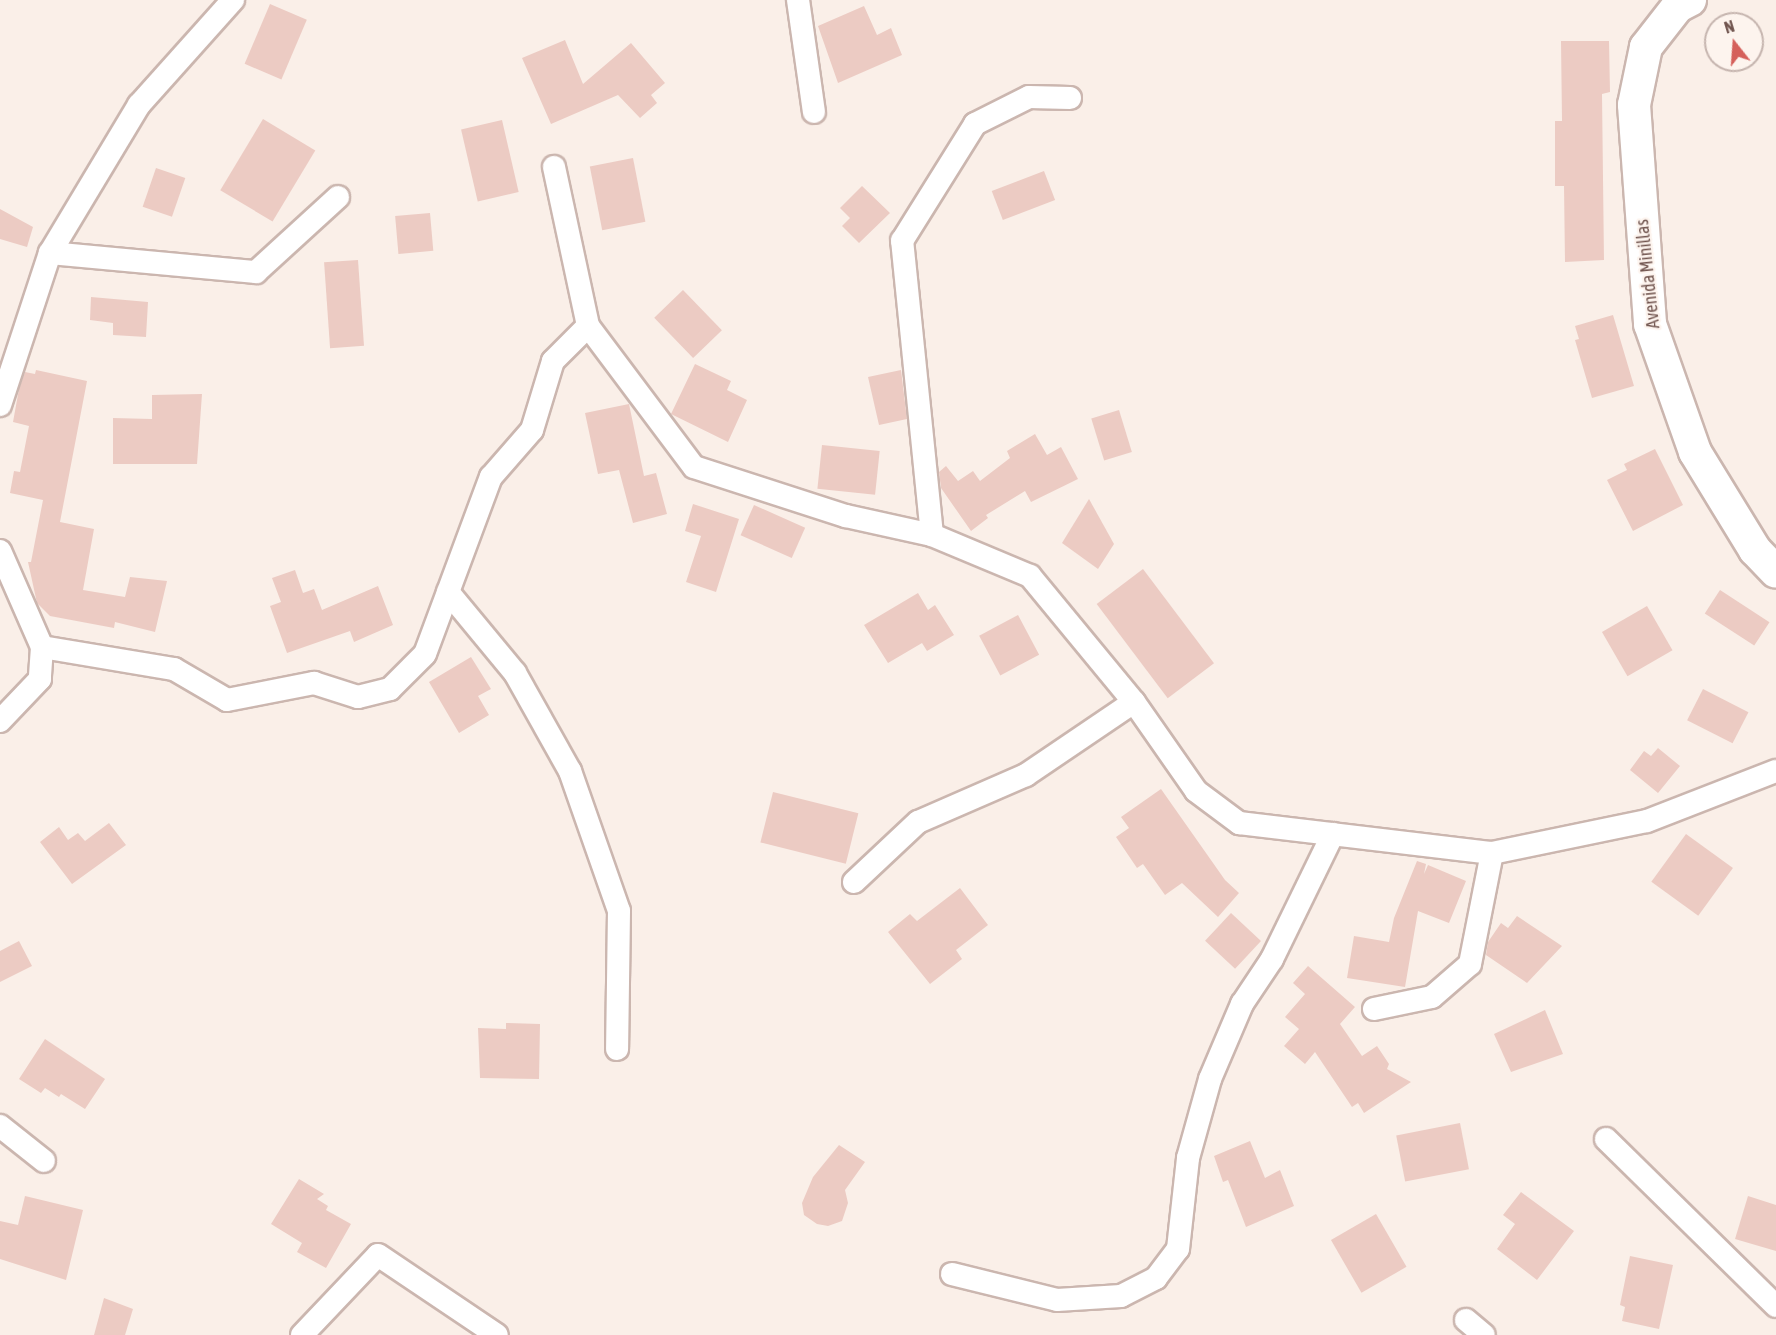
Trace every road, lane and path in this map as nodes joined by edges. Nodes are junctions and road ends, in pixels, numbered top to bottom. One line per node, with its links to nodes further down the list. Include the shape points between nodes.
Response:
1 (233, 0): 8 (street, via 139,105)
2 (798, 0): 5 (street)
3 (1690, 0): 13 (street, Avenida Minillas, via 1678,6 1647,47 1634,105 1650,324 1695,452 1755,550)
4 (1070, 98): 11 (street, via 1029,97 975,124 902,241)
5 (814, 112)
6 (554, 167): 9 (street)
7 (338, 196): 8 (street, via 256,272)
8 (50, 253): 10 (street)
9 (588, 326): 11 (street, via 694,467 846,516); 14 (street, via 553,361 532,430 492,477)
10 (0, 405)
11 (932, 536): 16 (street, via 1030,576)
12 (0, 551): 15 (street)
13 (1776, 572)
14 (448, 592): 15 (street, via 425,654 390,689 358,697 314,683 227,700 174,669); 23 (street, via 515,673 570,771 619,911)
15 (42, 646): 17 (street, via 40,679)
16 (1134, 702): 19 (street, via 1196,791 1239,823); 21 (street, via 1026,775 918,822)
17 (0, 721)
18 (1776, 771): 20 (street, via 1647,821)
19 (1333, 834): 20 (street); 27 (street, via 1272,959 1242,1004 1210,1079 1188,1158 1178,1249 1156,1278 1121,1296 1057,1300)
20 (1492, 853): 22 (street, via 1470,964 1432,997)
21 (854, 882)
22 (1374, 1009)
23 (617, 1049)
24 (0, 1126): 26 (street)
25 (1606, 1139): 28 (street)
26 (44, 1161)
27 (952, 1274)
28 (1776, 1306)
29 (1466, 1320): 32 (street)
30 (302, 1335): 31 (street, via 378,1255)
31 (497, 1335)
32 (1484, 1335)

